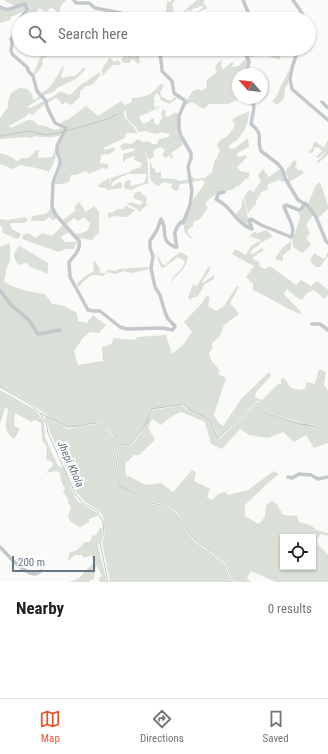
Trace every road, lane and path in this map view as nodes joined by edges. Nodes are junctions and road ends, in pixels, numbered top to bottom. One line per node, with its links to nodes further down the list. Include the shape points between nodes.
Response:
1 (74, 0): 6 (street, via 76,3 89,3 95,8)
2 (243, 0): 7 (street)
3 (292, 0): 8 (street)
4 (0, 7): 5 (street, via 12,9 25,4 27,9)
5 (24, 12)
6 (116, 12)
7 (248, 12)
8 (301, 12)
9 (14, 56): 10 (street, via 33,76 37,91 46,101 55,123 66,128 57,146 60,164 53,183 52,207 79,240 78,250 69,262 70,278 88,310 100,311 113,323 127,329 169,330 175,326 166,315 155,287 150,241 161,219 164,224 164,238 177,247 175,233 186,216 192,198 188,168 191,153 179,129 179,116 185,102 174,93 172,81 162,71)
10 (160, 56)
11 (247, 56): 13 (street)
12 (296, 56): 17 (street, via 290,79 292,89)
13 (248, 68)
14 (322, 102): 16 (street)
15 (253, 104): 19 (street, via 251,124 259,133 259,148 278,164 298,200)
16 (328, 108)
17 (328, 120)
18 (224, 192): 19 (street, via 219,193 216,199 246,227 252,230 249,220 251,219 291,237 293,230 284,206 299,210)
19 (305, 203): 20 (street, via 316,217)
20 (328, 243)
21 (0, 290): 23 (street, via 11,305 28,318 38,334)
22 (312, 324): 24 (street, via 320,324)
23 (60, 330)
24 (328, 330)
25 (288, 476): 26 (street, via 292,478 299,474 318,479)
26 (328, 477)
27 (0, 547): 28 (street, via 27,571 35,574)
28 (40, 571)

